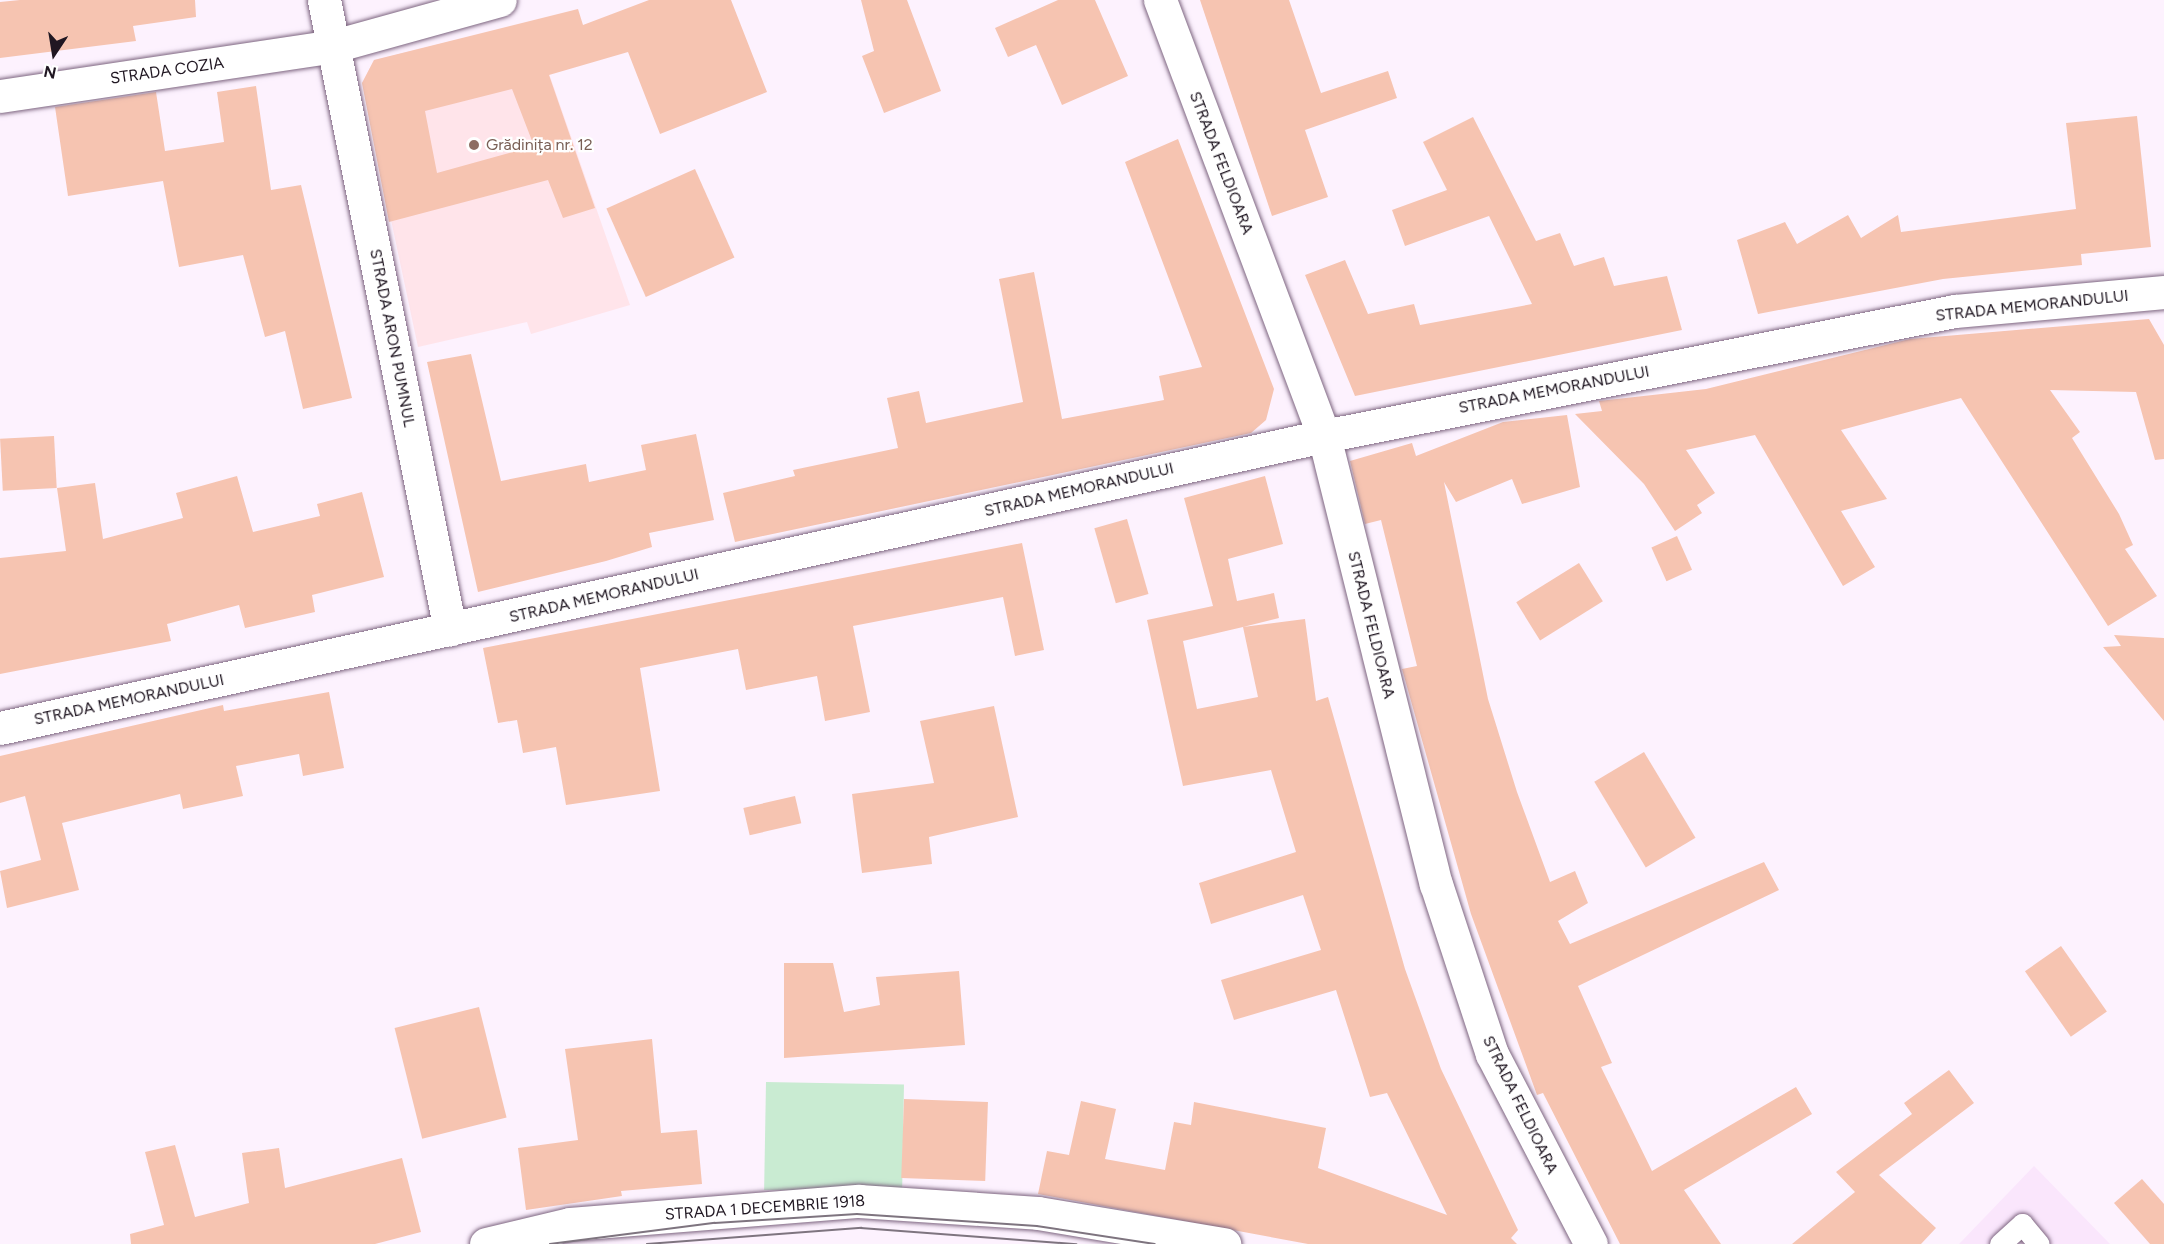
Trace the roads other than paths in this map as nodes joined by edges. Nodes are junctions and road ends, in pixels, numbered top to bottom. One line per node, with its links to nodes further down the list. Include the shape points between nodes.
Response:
1 (324, 0): 4 (street, STRADA ARON PUMNUL)
2 (500, 0): 4 (street, STRADA COZIA)
3 (1160, 0): 7 (street, STRADA FELDIOARA)
4 (334, 46): 5 (street, STRADA COZIA); 8 (street, STRADA ARON PUMNUL)
5 (0, 96)
6 (2164, 292): 7 (street, STRADA MEMORANDULUI, via 1955,311)
7 (1324, 436): 8 (street, STRADA MEMORANDULUI); 10 (street, STRADA FELDIOARA, via 1436,884 1492,1054)
8 (450, 630): 9 (street, STRADA MEMORANDULUI)
9 (0, 728)
10 (1579, 1237)
11 (486, 1244): 12 (street, STRADA 1 DECEMBRIE 1918, via 616,1219 859,1201 1038,1213)
12 (1224, 1244)
13 (2000, 1244): 14 (lane, via 2022,1224)
14 (2039, 1244)

